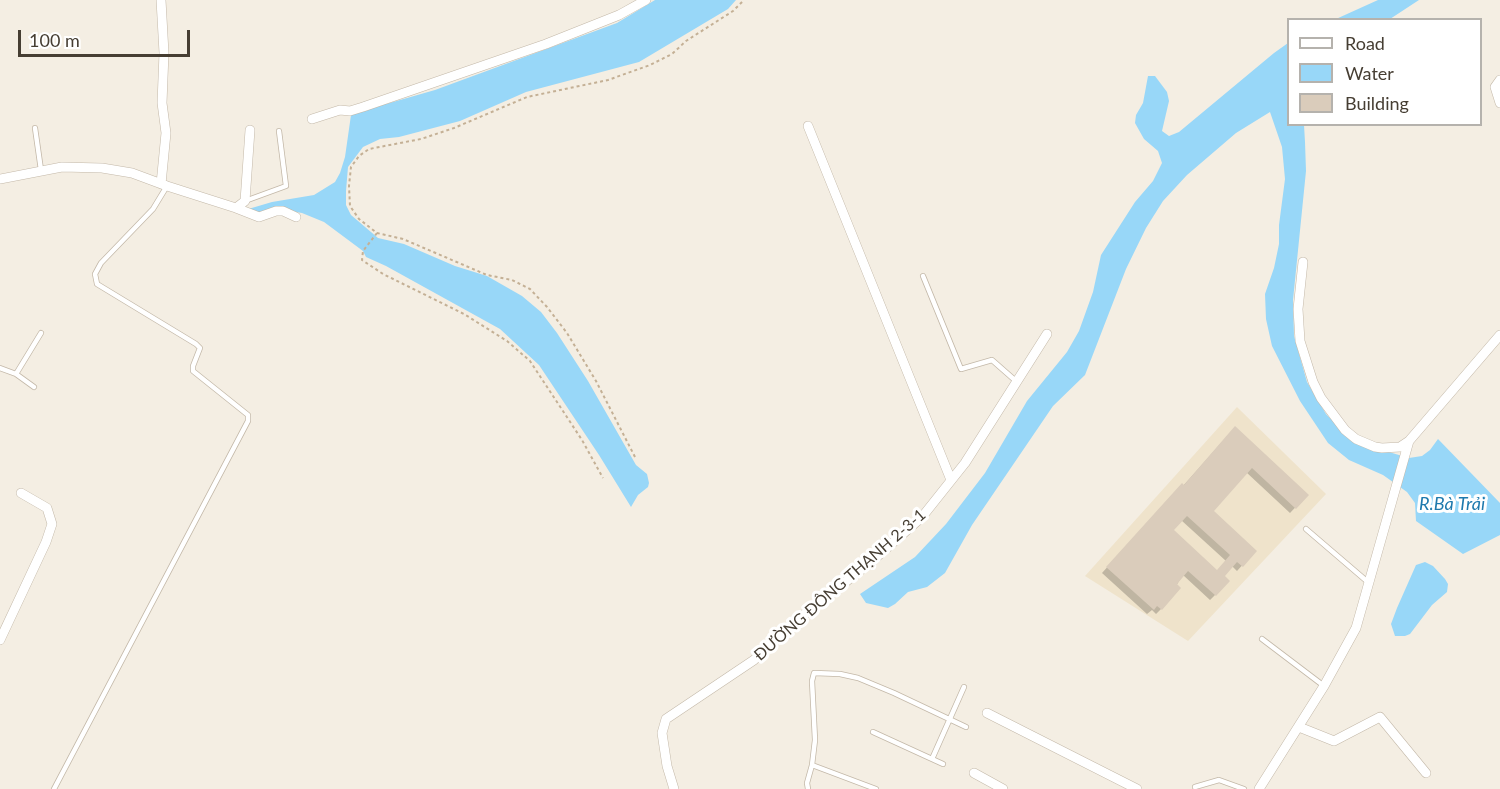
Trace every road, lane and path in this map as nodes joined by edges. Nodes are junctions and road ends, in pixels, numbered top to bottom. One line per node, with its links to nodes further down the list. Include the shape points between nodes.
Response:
1 (161, 0): 13 (street)
2 (646, 0): 6 (street, via 589,28 350,111 340,110)
3 (744, 0): 17 (path, via 672,54 650,65 608,80 526,97 421,139 369,149 351,167 348,186 350,206)
4 (1500, 80): 5 (street, via 1495,87)
5 (1500, 103)
6 (312, 119)
7 (808, 126): 30 (street)
8 (35, 128): 11 (lane)
9 (250, 130): 14 (street)
10 (279, 131): 14 (lane, via 286,186)
11 (41, 170): 12 (street); 13 (street, via 102,168 132,172)
12 (0, 179)
13 (164, 185): 15 (street); 49 (lane, via 153,209 101,263 95,274 97,284 196,344 200,348 193,371 248,415 248,421)
14 (245, 201): 15 (street)
15 (236, 208): 16 (street, via 259,217 276,211)
16 (296, 217)
17 (377, 233): 28 (path, via 403,239 530,289 567,333); 29 (path, via 363,251 362,260 464,314 530,361)
18 (1303, 262): 27 (street, via 1298,309 1300,341 1321,398 1356,439 1382,448)
19 (923, 276): 25 (lane, via 961,369 992,360)
20 (41, 333): 24 (lane)
21 (1047, 334): 25 (street, ĐƯỜNG ĐÔNG THẠNH 2-3-1)
22 (1500, 335): 27 (street)
23 (0, 368): 24 (lane)
24 (16, 374): 26 (lane)
25 (1017, 382): 30 (street, ĐƯỜNG ĐÔNG THẠNH 2-3-1)
26 (34, 387)
27 (1407, 444): 33 (street)
28 (635, 457)
29 (603, 478)
30 (951, 480): 50 (street, ĐƯỜNG ĐÔNG THẠNH 2-3-1, via 922,517 871,562 754,660 666,719 662,732)
31 (21, 493): 35 (street, via 47,508 52,524)
32 (1306, 529): 33 (lane)
33 (1369, 583): 36 (street, via 1356,628)
34 (1262, 639): 36 (lane)
35 (0, 640)
36 (1324, 686): 41 (street)
37 (964, 687): 39 (lane)
38 (987, 713): 54 (street)
39 (950, 719): 40 (lane); 43 (lane); 45 (lane, via 858,678 814,673)
40 (966, 727)
41 (1299, 727): 47 (street, via 1334,741 1380,717); 56 (street)
42 (873, 732): 43 (lane)
43 (932, 759): 44 (lane)
44 (943, 764)
45 (812, 765): 51 (lane); 52 (lane)
46 (974, 772): 53 (street)
47 (1426, 773)
48 (1195, 787): 55 (lane, via 1219,780)
49 (54, 789)
50 (674, 789)
51 (808, 789)
52 (876, 789)
53 (1003, 789)
54 (1137, 789)
55 (1244, 789)
56 (1259, 789)

